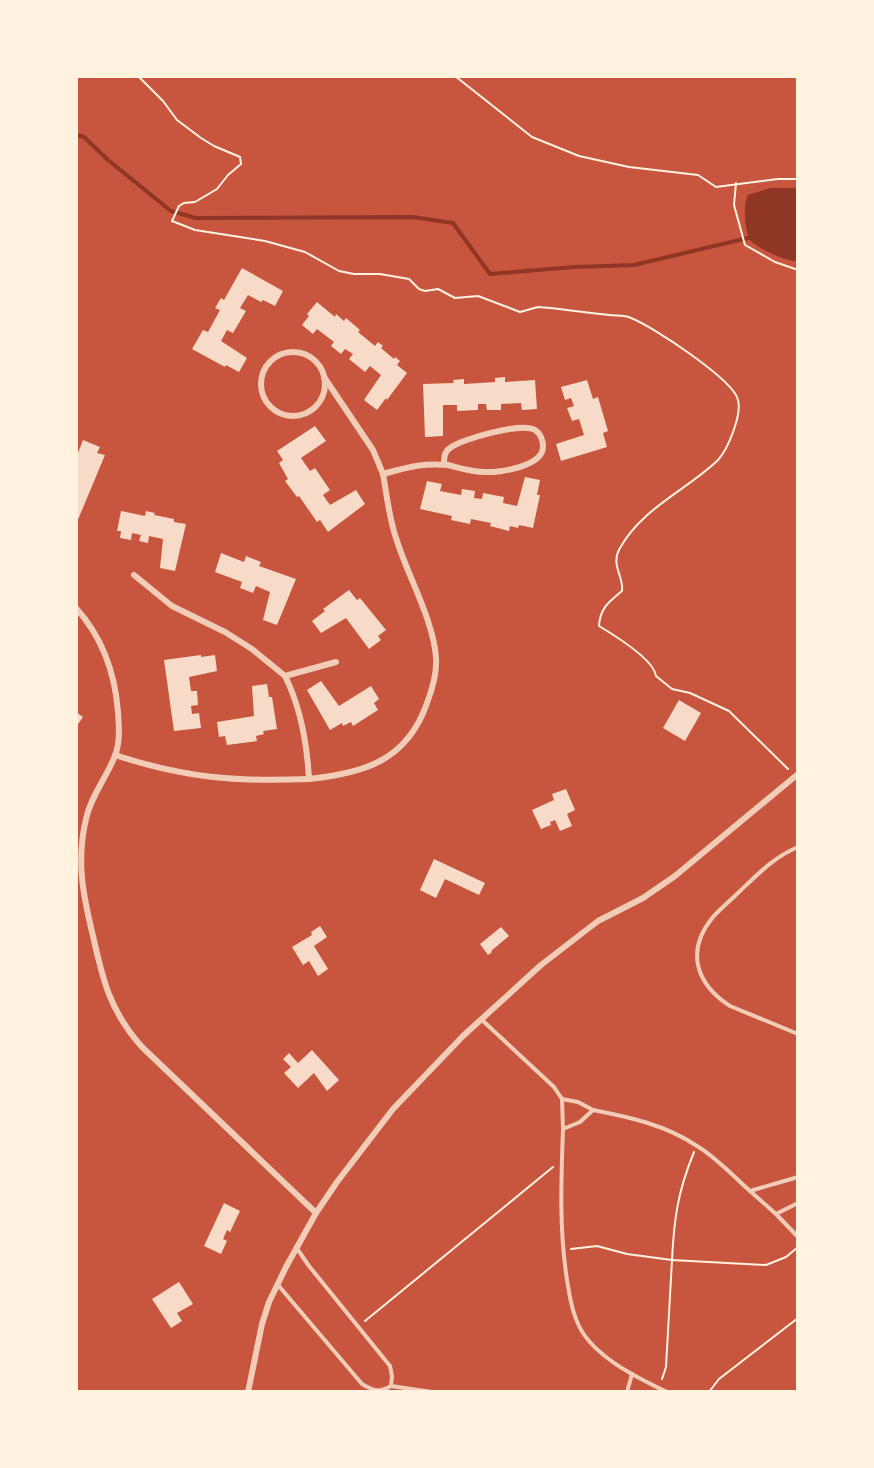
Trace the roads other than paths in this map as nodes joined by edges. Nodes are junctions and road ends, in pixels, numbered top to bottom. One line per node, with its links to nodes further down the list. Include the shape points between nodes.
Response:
1 (324, 377): 1 (street, via 323,396 318,405 301,415 273,410 262,393 266,366 290,352 308,355); 3 (street, via 374,450)
2 (444, 465): 2 (street, via 479,472 502,471 533,462 543,451 543,443 537,431 530,428 485,435 448,449); 3 (street, via 414,465)
3 (384, 474): 10 (street, via 395,538 435,648 430,693 413,730 391,756 357,771)
4 (134, 575): 7 (street, via 172,606 225,632)
5 (76, 608): 8 (street, via 98,637 112,671 119,724)
6 (336, 662): 7 (street)
7 (285, 676): 10 (street, via 302,725)
8 (115, 755): 10 (street, via 208,778); 20 (street, via 86,817 80,868 105,987 120,1018 142,1047)
9 (796, 775): 12 (street, via 665,883 569,942)
10 (309, 779)
11 (798, 847): 13 (lane, via 769,864 713,917 697,954 704,982 721,1000)
12 (481, 1020): 14 (lane, via 554,1087); 20 (street, via 393,1109)
13 (798, 1034)
14 (562, 1099): 15 (lane); 16 (lane)
15 (592, 1110): 16 (lane, via 580,1122); 18 (lane, via 663,1128 697,1146)
16 (562, 1129): 25 (lane, via 563,1251 570,1298 579,1326 602,1352)
17 (798, 1177): 18 (lane)
18 (750, 1191): 21 (lane)
19 (798, 1203): 21 (lane)
20 (316, 1213): 23 (street)
21 (776, 1214): 22 (lane)
22 (798, 1237)
23 (296, 1247): 24 (street); 26 (lane, via 390,1366)
24 (277, 1284): 26 (lane, via 362,1384 374,1391); 27 (street, via 262,1323)
25 (632, 1374): 29 (lane); 30 (lane)
26 (391, 1386): 28 (lane)
27 (248, 1392)
28 (432, 1392)
29 (627, 1392)
30 (667, 1392)

